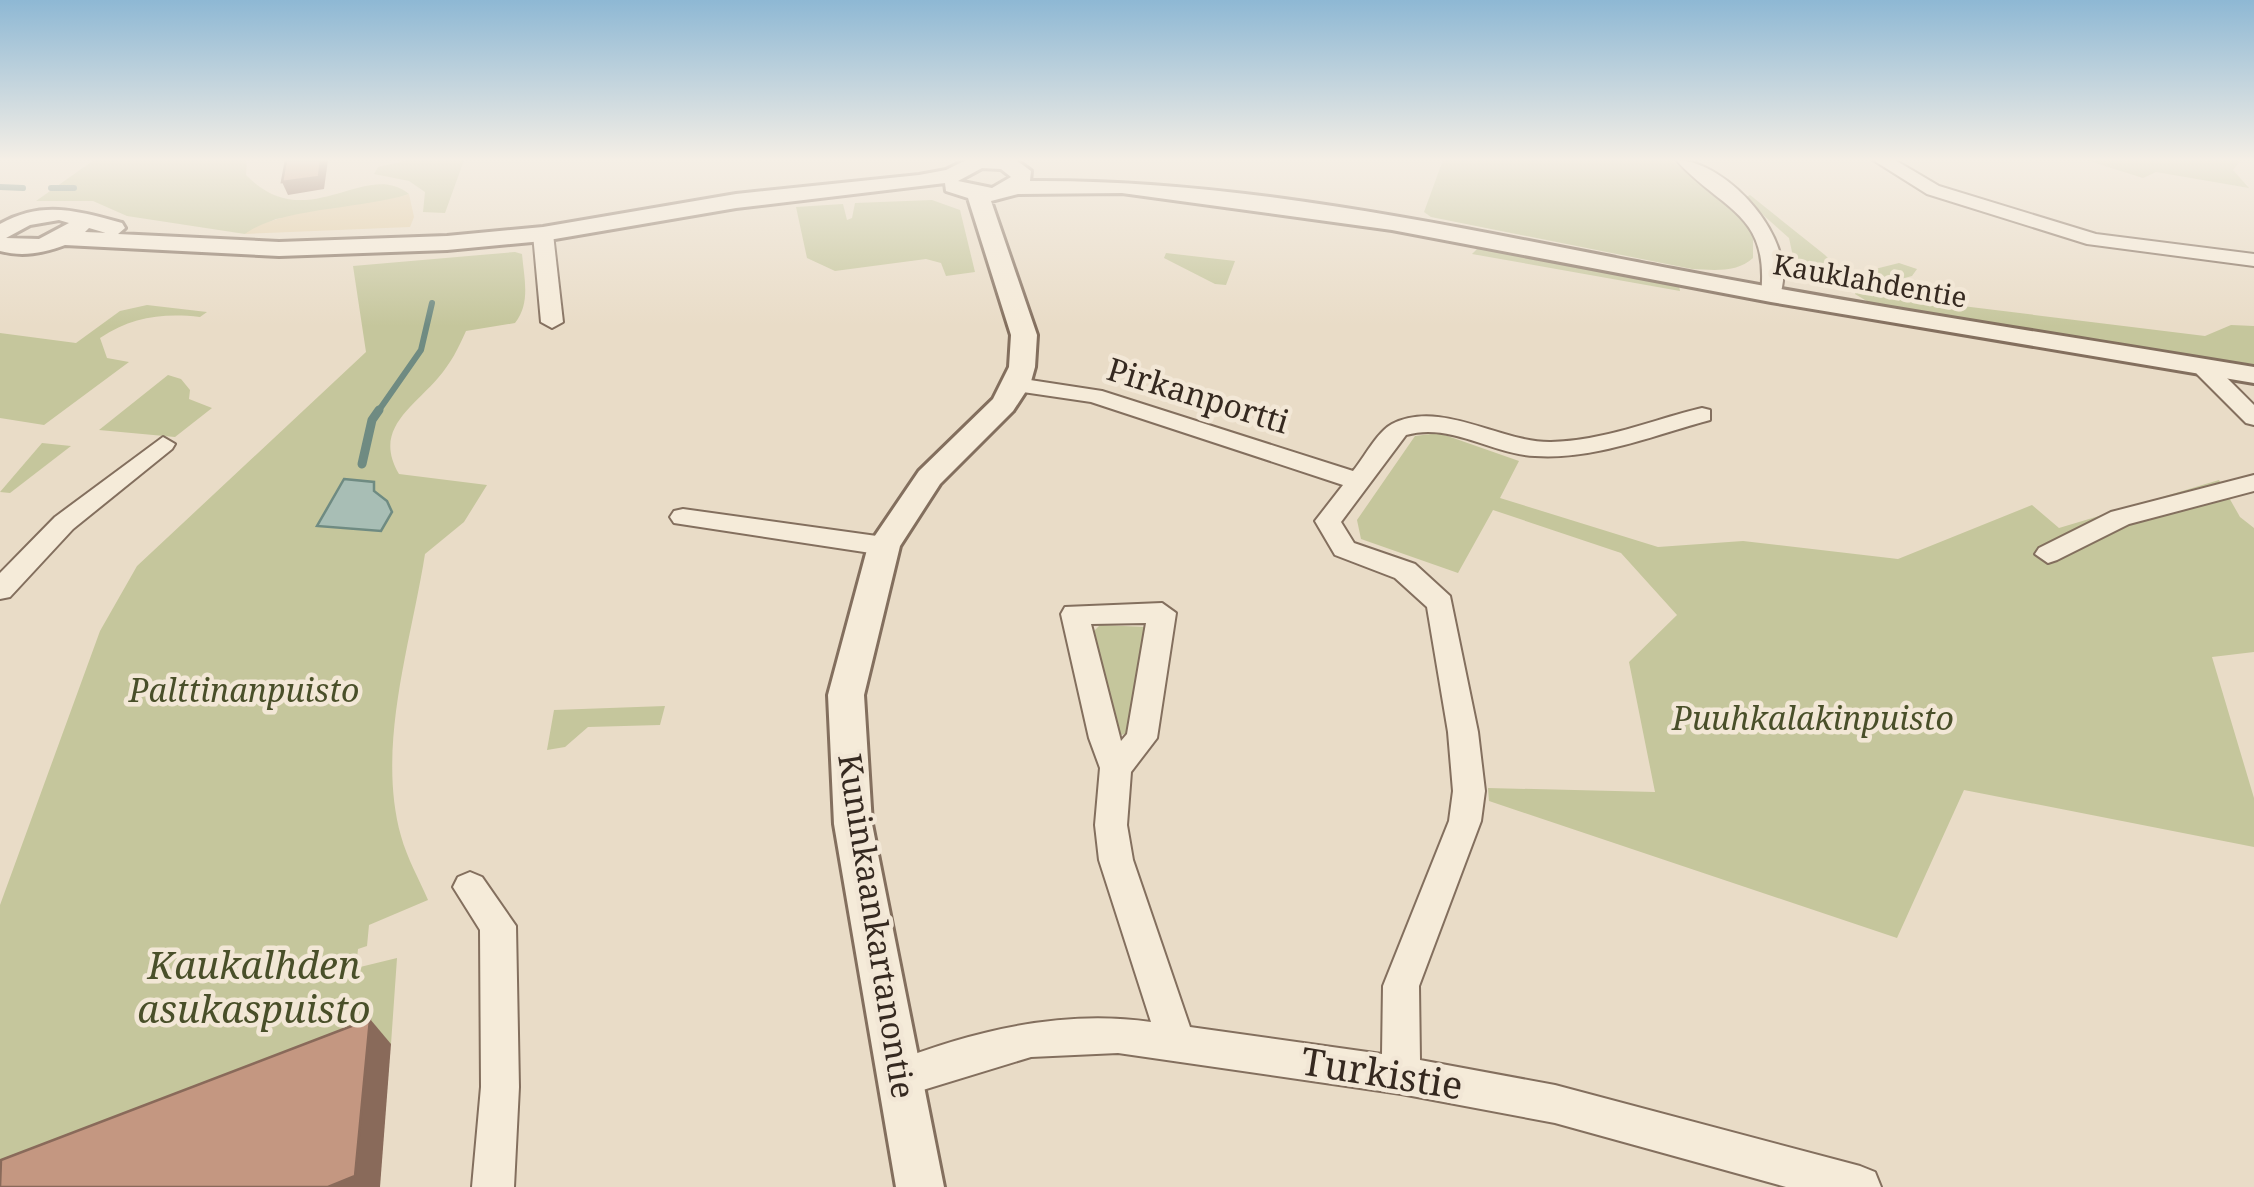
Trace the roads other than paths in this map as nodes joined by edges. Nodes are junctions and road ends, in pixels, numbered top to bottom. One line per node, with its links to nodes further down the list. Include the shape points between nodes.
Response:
1 (50, 215): 9 (street)
2 (72, 215): 10 (street)
3 (652, 215): 11 (street)
4 (982, 215): 14 (street)
5 (1007, 215): 14 (street)
6 (1335, 215): 17 (street, Kauklahdentie)
7 (1753, 215): 17 (street, via 1768,234)
8 (2015, 215): 16 (street, via 2094,240)
9 (12, 220): 15 (street)
10 (81, 222): 12 (street); 13 (street)
11 (543, 234): 13 (street, via 350,248); 18 (street)
12 (62, 238): 13 (street); 15 (street)
13 (176, 242)
14 (996, 244): 21 (street, via 1026,344)
15 (0, 247)
16 (2254, 260)
17 (1771, 295): 19 (street, Kauklahdentie)
18 (552, 322)
19 (2204, 369): 20 (street, Kauklahdentie); 23 (street)
20 (2254, 375)
21 (1017, 385): 25 (street, Pirkanportti, via 1094,396); 28 (street, Kuninkaankartanontie, via 929,478)
22 (1702, 415): 25 (street, via 1534,450 1412,424 1398,430)
23 (2254, 418)
24 (163, 444): 30 (street, via 64,523)
25 (1357, 480): 34 (street, via 1328,522 1333,537 1344,548 1405,570 1440,603 1468,791 1465,821 1401,986)
26 (2254, 482): 29 (street, via 2120,518)
27 (683, 517): 28 (street)
28 (884, 546): 35 (street, Kuninkaankartanontie, via 853,654 846,749 853,824)
29 (2048, 554)
30 (0, 590)
31 (1116, 768): 31 (street, via 1075,614 1162,613 1142,738); 33 (street, via 1116,860)
32 (470, 887): 36 (street, via 498,926)
33 (1178, 1046): 34 (street, Turkistie); 35 (street, Turkistie, via 1118,1035 1031,1039)
34 (1401, 1075): 38 (street, Turkistie, via 1555,1104)
35 (900, 1078): 37 (street, Kuninkaankartanontie)
36 (494, 1187)
37 (920, 1187)
38 (1860, 1187)

